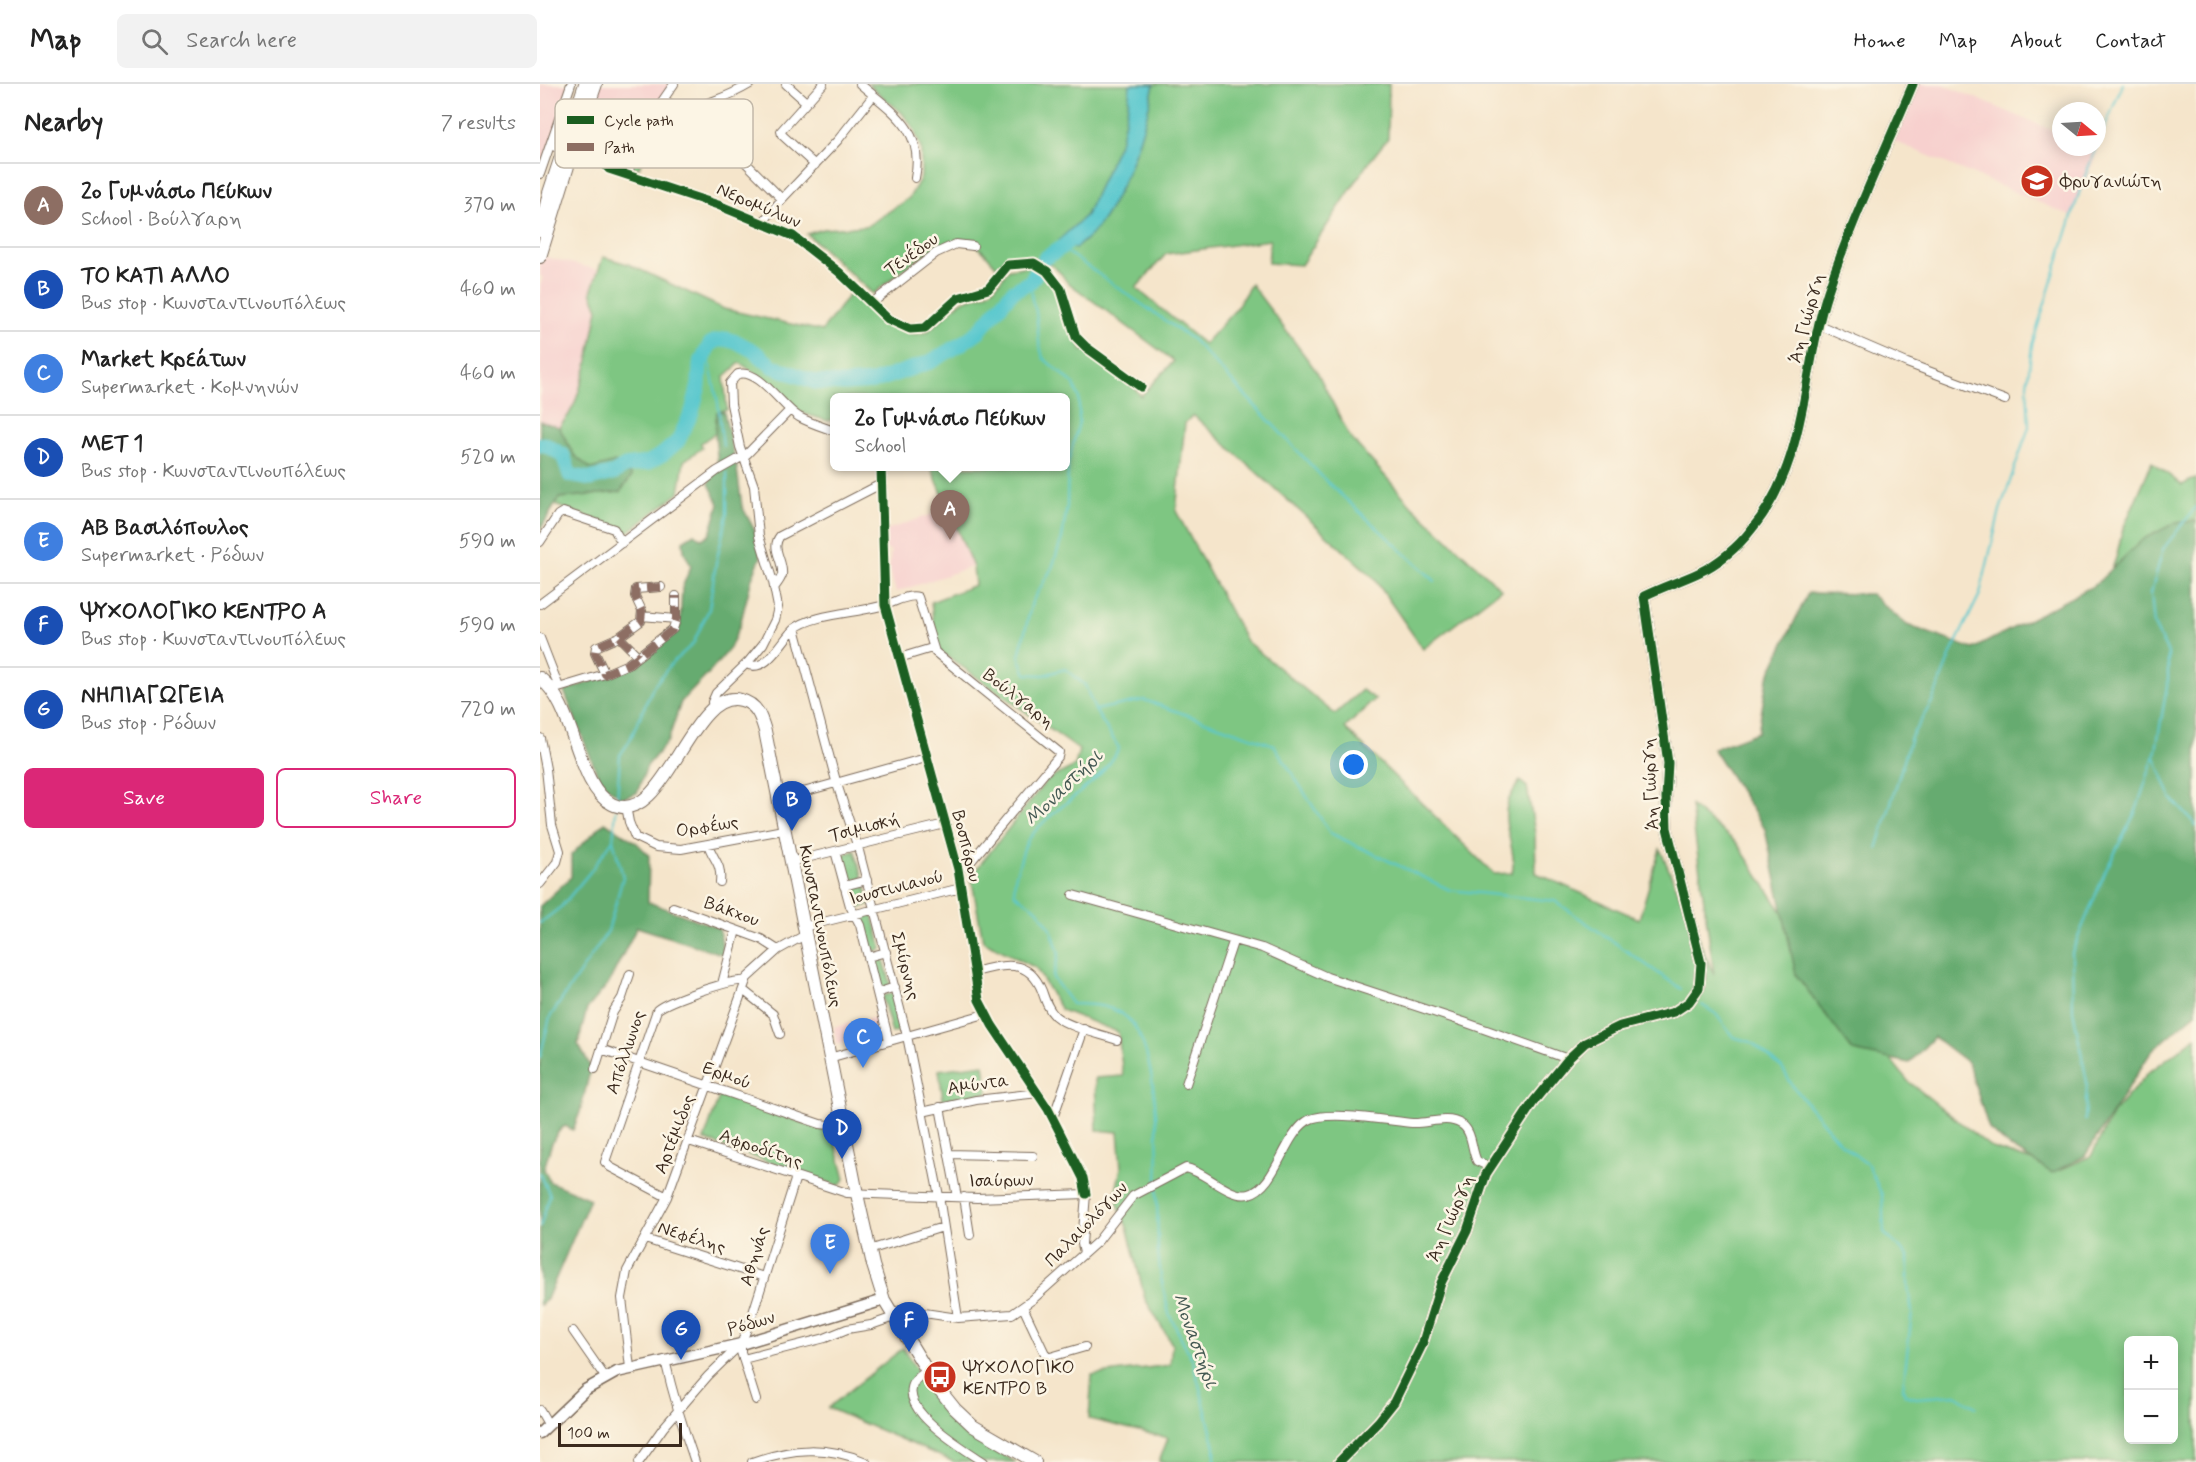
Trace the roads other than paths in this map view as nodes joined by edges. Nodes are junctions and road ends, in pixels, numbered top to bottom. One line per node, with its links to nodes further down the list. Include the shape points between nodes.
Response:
1 (571, 84): 11 (street)
2 (585, 84): 12 (main road)
3 (596, 84): 13 (main road)
4 (674, 84): 14 (street)
5 (750, 84): 15 (street)
6 (786, 84): 16 (street)
7 (823, 84): 16 (street)
8 (860, 84): 10 (street)
9 (1913, 84): 35 (street, Άη Γιώργη, via 1861,205)
10 (873, 96): 20 (street); 28 (street, via 900,118 910,132 916,151)
11 (566, 99)
12 (581, 99)
13 (590, 99)
14 (665, 99)
15 (719, 99)
16 (806, 102): 20 (street, via 781,133)
17 (555, 130): 18 (street)
18 (550, 145): 19 (street, Νερομύλων); 26 (street)
19 (555, 147)
20 (815, 165): 29 (street)
21 (560, 168): 31 (main road, via 544,208)
22 (563, 168): 33 (main road)
23 (608, 168): 27 (street, Νερομύλων)
24 (629, 168): 27 (street)
25 (751, 168): 29 (street)
26 (540, 174)
27 (630, 176): 30 (street, Νερομύλων)
28 (915, 178)
29 (782, 199): 30 (street)
30 (763, 222): 34 (street, Νερομύλων, via 802,242)
31 (540, 231)
32 (973, 246): 34 (street, Τενέδου, via 956,244 936,253)
33 (540, 257)
34 (872, 303): 36 (street, Νερομύλων, via 904,328 924,328 962,297 988,289 1008,265 1036,263 1060,286 1076,337)
35 (1819, 325): 37 (street); 104 (street, Άη Γιώργη, via 1791,461 1776,496 1751,531 1722,558 1644,596 1668,763 1667,828 1701,963 1699,988 1681,1009 1600,1034)
36 (1141, 387)
37 (2006, 400)
38 (790, 410): 39 (street); 40 (street); 40 (street, via 768,387 750,376 741,372 734,377 730,392)
39 (830, 430)
40 (743, 457): 44 (street, via 717,471); 46 (street, via 753,483 759,537)
41 (880, 471): 42 (street, Βοσπόρου)
42 (879, 485): 46 (street, via 777,538 782,573); 49 (street, Βοσπόρου)
43 (540, 542): 44 (street, via 563,512 614,529)
44 (622, 543): 48 (street)
45 (661, 587): 50 (street, via 636,589 634,596)
46 (774, 588): 58 (street, via 777,615 763,644)
47 (676, 596): 51 (street)
48 (540, 604)
49 (885, 605): 52 (street); 55 (street, via 918,597); 57 (street, Βοσπόρου)
50 (642, 616): 51 (street); 53 (street, via 641,621)
51 (676, 619): 56 (street, via 671,631)
52 (795, 628): 58 (street, via 766,662 756,667); 65 (street, Σμύρνης)
53 (619, 637): 56 (street); 59 (street, via 596,648)
54 (540, 638): 61 (street)
55 (932, 648): 57 (street); 74 (street, Βούλγαρη, via 1059,752 968,865)
56 (639, 656): 59 (street)
57 (899, 658): 64 (street, Βοσπόρου)
58 (746, 664): 62 (street, via 716,693)
59 (605, 674): 61 (street)
60 (540, 678): 61 (main road)
61 (556, 688): 67 (main road, via 591,778 601,795)
62 (713, 709): 66 (main road, Κωνσταντινουπόλεως, via 733,699 755,708 765,731); 67 (main road, via 650,795 640,802)
63 (540, 738): 77 (street, via 552,825 560,851 557,862)
64 (926, 758): 65 (street); 68 (street, Βοσπόρου)
65 (836, 781): 66 (street); 71 (street, Σμύρνης)
66 (778, 799): 69 (main road, Κωνσταντινουπόλεως)
67 (619, 805): 70 (street, Ορφέως, via 642,842 674,849)
68 (945, 824): 71 (street, Τσιμισκή); 74 (street, Βοσπόρου)
69 (783, 830): 70 (street, Ορφέως); 73 (main road, Κωνσταντινουπόλεως)
70 (708, 844): 76 (street, via 721,867)
71 (856, 846): 72 (street, Τσιμισκή); 75 (street, Σμύρνης)
72 (835, 851): 73 (street, Τσιμισκή); 78 (street)
73 (790, 862): 85 (main road, Κωνσταντινουπόλεως)
74 (958, 869): 79 (street, Βοσπόρου)
75 (867, 880): 78 (street); 82 (street, Σμύρνης)
76 (720, 882)
77 (540, 884)
78 (844, 886): 83 (street)
79 (961, 888): 82 (street, Ιουστινιανού); 90 (street, Βοσπόρου)
80 (1073, 895): 86 (street)
81 (673, 908): 84 (street, Βάκχου)
82 (875, 910): 83 (street, Ιουστινιανού); 88 (street, Σμύρνης)
83 (854, 915): 85 (street, Ιουστινιανού); 89 (street)
84 (736, 930): 87 (street, Βάκχου); 92 (street)
85 (804, 931): 87 (street, Αρτέμιδος); 103 (main road, Κωνσταντινουπόλεως)
86 (1233, 942): 104 (street); 107 (street)
87 (778, 950): 93 (street, Αρτέμιδος, via 749,975)
88 (886, 952): 89 (street); 94 (street, Σμύρνης)
89 (868, 957): 95 (street)
90 (975, 972): 96 (street, Βοσπόρου); 97 (street, via 1005,965 1030,971 1054,1015)
91 (630, 974): 102 (street)
92 (722, 984): 93 (street, Απόλλωνος, via 736,980); 105 (street, Απόλλωνος, via 658,1008)
93 (744, 985): 98 (street, via 773,1014); 108 (street, Αρτέμιδος)
94 (895, 987): 95 (street); 99 (street, Σμύρνης)
95 (878, 993): 101 (street)
96 (985, 1014): 99 (street); 109 (street, Βοσπόρου)
97 (1084, 1029): 100 (street); 112 (street)
98 (780, 1034)
99 (907, 1036): 101 (street); 111 (street, Σμύρνης)
100 (1117, 1040)
101 (890, 1041): 103 (street)
102 (601, 1049): 105 (street, Ερμού); 106 (street)
103 (829, 1058): 113 (main road, Κωνσταντινουπόλεως)
104 (1568, 1059): 117 (street, Άη Γιώργη)
105 (639, 1062): 108 (street, Ερμού); 122 (street, Απόλλωνος, via 605,1162)
106 (595, 1069)
107 (1186, 1084)
108 (709, 1086): 113 (street, Ερμού, via 823,1125); 114 (street, Αρτέμιδος)
109 (1039, 1093): 110 (street, Αμύντα); 112 (street, Βοσπόρου)
110 (940, 1107): 111 (street, Αμύντα); 115 (street)
111 (922, 1112): 121 (street, Σμύρνης)
112 (1053, 1118): 120 (street, Βοσπόρου, via 1080,1172)
113 (842, 1123): 119 (main road, Κωνσταντινουπόλεως)
114 (689, 1141): 118 (street, Αφροδίτης); 122 (street, Αρτέμιδος)
115 (948, 1154): 116 (street); 123 (street)
116 (1033, 1156)
117 (1490, 1167): 128 (street, Παλαιολόγων, via 1478,1161 1467,1131 1458,1122 1320,1116 1297,1130 1270,1177 1256,1191 1243,1195 1190,1169 1181,1170 1131,1198 1106,1232); 153 (street, Άη Γιώργη, via 1463,1240 1441,1283 1422,1345 1401,1388 1388,1411)
118 (796, 1177): 119 (street, Αφροδίτης); 129 (street, Αθηνάς)
119 (857, 1194): 121 (street, Ισαύρων); 127 (main road, Κωνσταντινουπόλεως)
120 (1086, 1194): 123 (street, Ισαύρων); 128 (street)
121 (939, 1196): 123 (street, Ισαύρων); 124 (street, Σμύρνης)
122 (667, 1197): 126 (street, Αρτέμιδος)
123 (960, 1197): 125 (street)
124 (943, 1227): 127 (street); 133 (street, Σμύρνης)
125 (970, 1235)
126 (645, 1239): 129 (street, Νεφέλης); 139 (street, Αρτέμιδος, via 627,1271 622,1291)
127 (870, 1250): 130 (main road, Κωνσταντινουπόλεως)
128 (1084, 1253): 131 (street, Παλαιολόγων)
129 (764, 1278): 135 (street, Αθηνάς)
130 (884, 1300): 132 (main road, Κωνσταντινουπόλεως); 135 (street, Ρόδων)
131 (1023, 1307): 133 (street, Παλαιολόγων, via 1006,1315); 136 (street, via 1047,1358)
132 (892, 1314): 133 (street, Παλαιολόγων, via 904,1310); 137 (street, Παλαιολόγων, via 871,1325); 140 (main road, Κωνσταντινουπόλεως)
133 (958, 1318)
134 (573, 1331): 141 (street)
135 (741, 1344): 137 (street); 138 (street, Ρόδων); 144 (street)
136 (1085, 1347)
137 (743, 1359): 142 (street)
138 (665, 1360): 139 (street, Ρόδων); 144 (street)
139 (630, 1368): 141 (street, Ρόδων)
140 (927, 1371): 151 (street, via 913,1383 915,1407); 152 (main road, Κωνσταντινουπόλεως, via 948,1401 973,1426)
141 (605, 1377): 145 (street, Ρόδων)
142 (756, 1401)
143 (540, 1410): 145 (street)
144 (678, 1412): 147 (street); 148 (street)
145 (548, 1424): 146 (street, Ρόδων)
146 (540, 1433)
147 (639, 1462)
148 (695, 1462)
149 (752, 1462): 150 (street, via 803,1449 844,1454)
150 (866, 1462)
151 (984, 1462)
152 (1035, 1462)
153 (1339, 1462)

